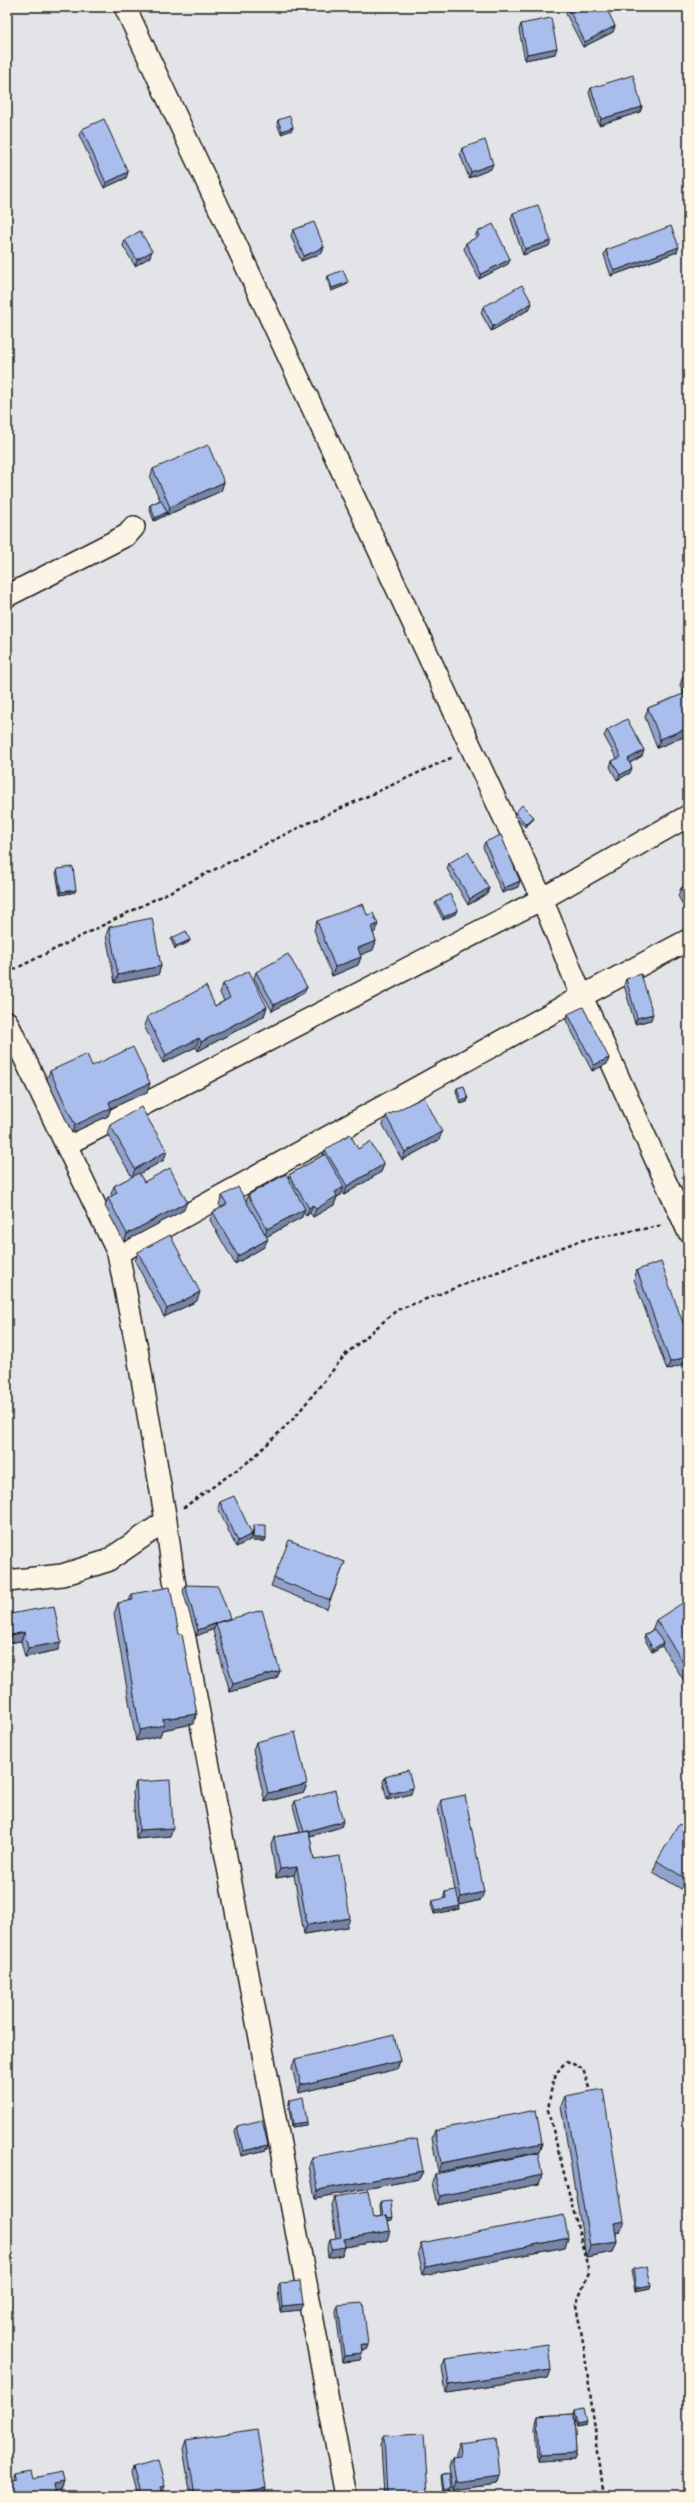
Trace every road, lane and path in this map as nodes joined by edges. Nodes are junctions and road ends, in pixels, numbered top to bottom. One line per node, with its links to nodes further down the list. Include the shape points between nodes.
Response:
1 (125, 7): 4 (street)
2 (134, 527): 3 (street, via 127,535)
3 (7, 596)
4 (472, 748): 6 (street); 8 (path, via 302,826)
5 (688, 816): 6 (street)
6 (542, 899): 9 (street); 11 (street)
7 (688, 940): 9 (street)
8 (7, 973)
9 (582, 997): 12 (street); 13 (street)
10 (7, 1022): 11 (street)
11 (67, 1144): 13 (street)
12 (686, 1226): 14 (path, via 579,1241 397,1310 346,1354 294,1418 252,1459 198,1495)
13 (118, 1253): 14 (street)
14 (166, 1521): 15 (street, via 107,1561 62,1575); 17 (street, via 174,1580)
15 (7, 1581)
16 (589, 2088): 18 (path, via 583,2069 567,2061 559,2068 552,2084 548,2110 589,2272 576,2305)
17 (346, 2496)
18 (604, 2496)

